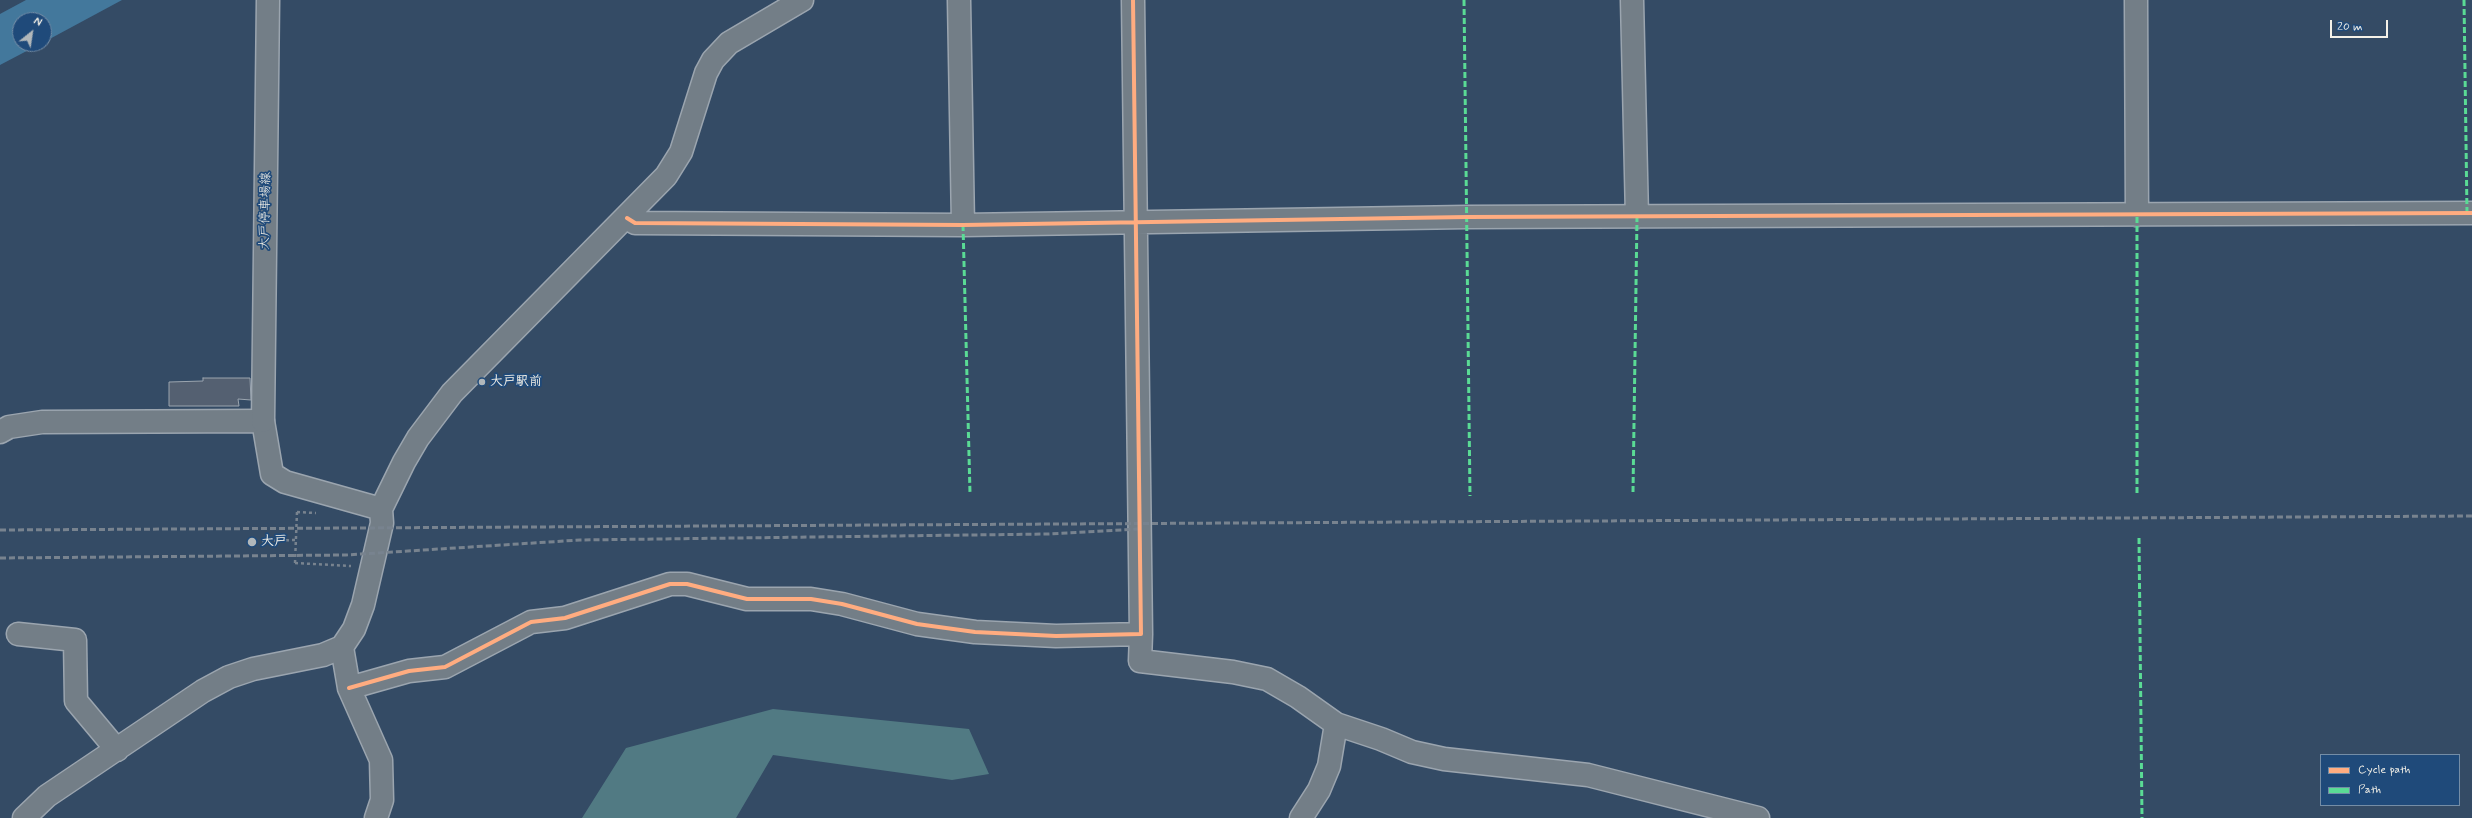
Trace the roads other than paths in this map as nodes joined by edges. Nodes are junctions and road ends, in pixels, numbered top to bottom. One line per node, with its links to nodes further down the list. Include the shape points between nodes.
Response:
1 (268, 0): 13 (street, 大戸停車場線)
2 (802, 0): 10 (street, via 729,43 713,60 706,73 681,152 666,176)
3 (960, 0): 12 (street)
4 (1133, 0): 11 (street)
5 (1632, 0): 9 (street)
6 (2136, 0): 8 (street)
7 (2472, 213): 8 (street)
8 (2137, 215): 9 (street)
9 (1637, 217): 11 (street)
10 (627, 218): 12 (street, via 635,222); 15 (street, via 452,393 414,444)
11 (1137, 222): 12 (street); 17 (street)
12 (963, 225)
13 (263, 421): 14 (street, via 42,422 9,427); 15 (street, 大戸停車場線, via 272,474 284,482)
14 (0, 432)
15 (381, 509): 18 (street, via 382,523 364,605 354,629)
16 (18, 634): 21 (street, via 75,640 76,701)
17 (1141, 634): 19 (street, via 1056,636 975,632 917,624 834,603 747,599 687,584 670,584 565,618 531,622 445,667 409,671); 20 (street, via 1140,661 1233,672 1267,679)
18 (342, 647): 19 (street); 21 (street, via 323,655 253,669 229,677 203,691)
19 (349, 688): 23 (street, via 381,760 382,800)
20 (1336, 724): 24 (street, via 1330,766 1319,790); 25 (street, via 1412,752 1444,759 1588,775)
21 (117, 750): 22 (street, via 47,796)
22 (24, 818)
23 (376, 818)
24 (1301, 818)
25 (1758, 818)

